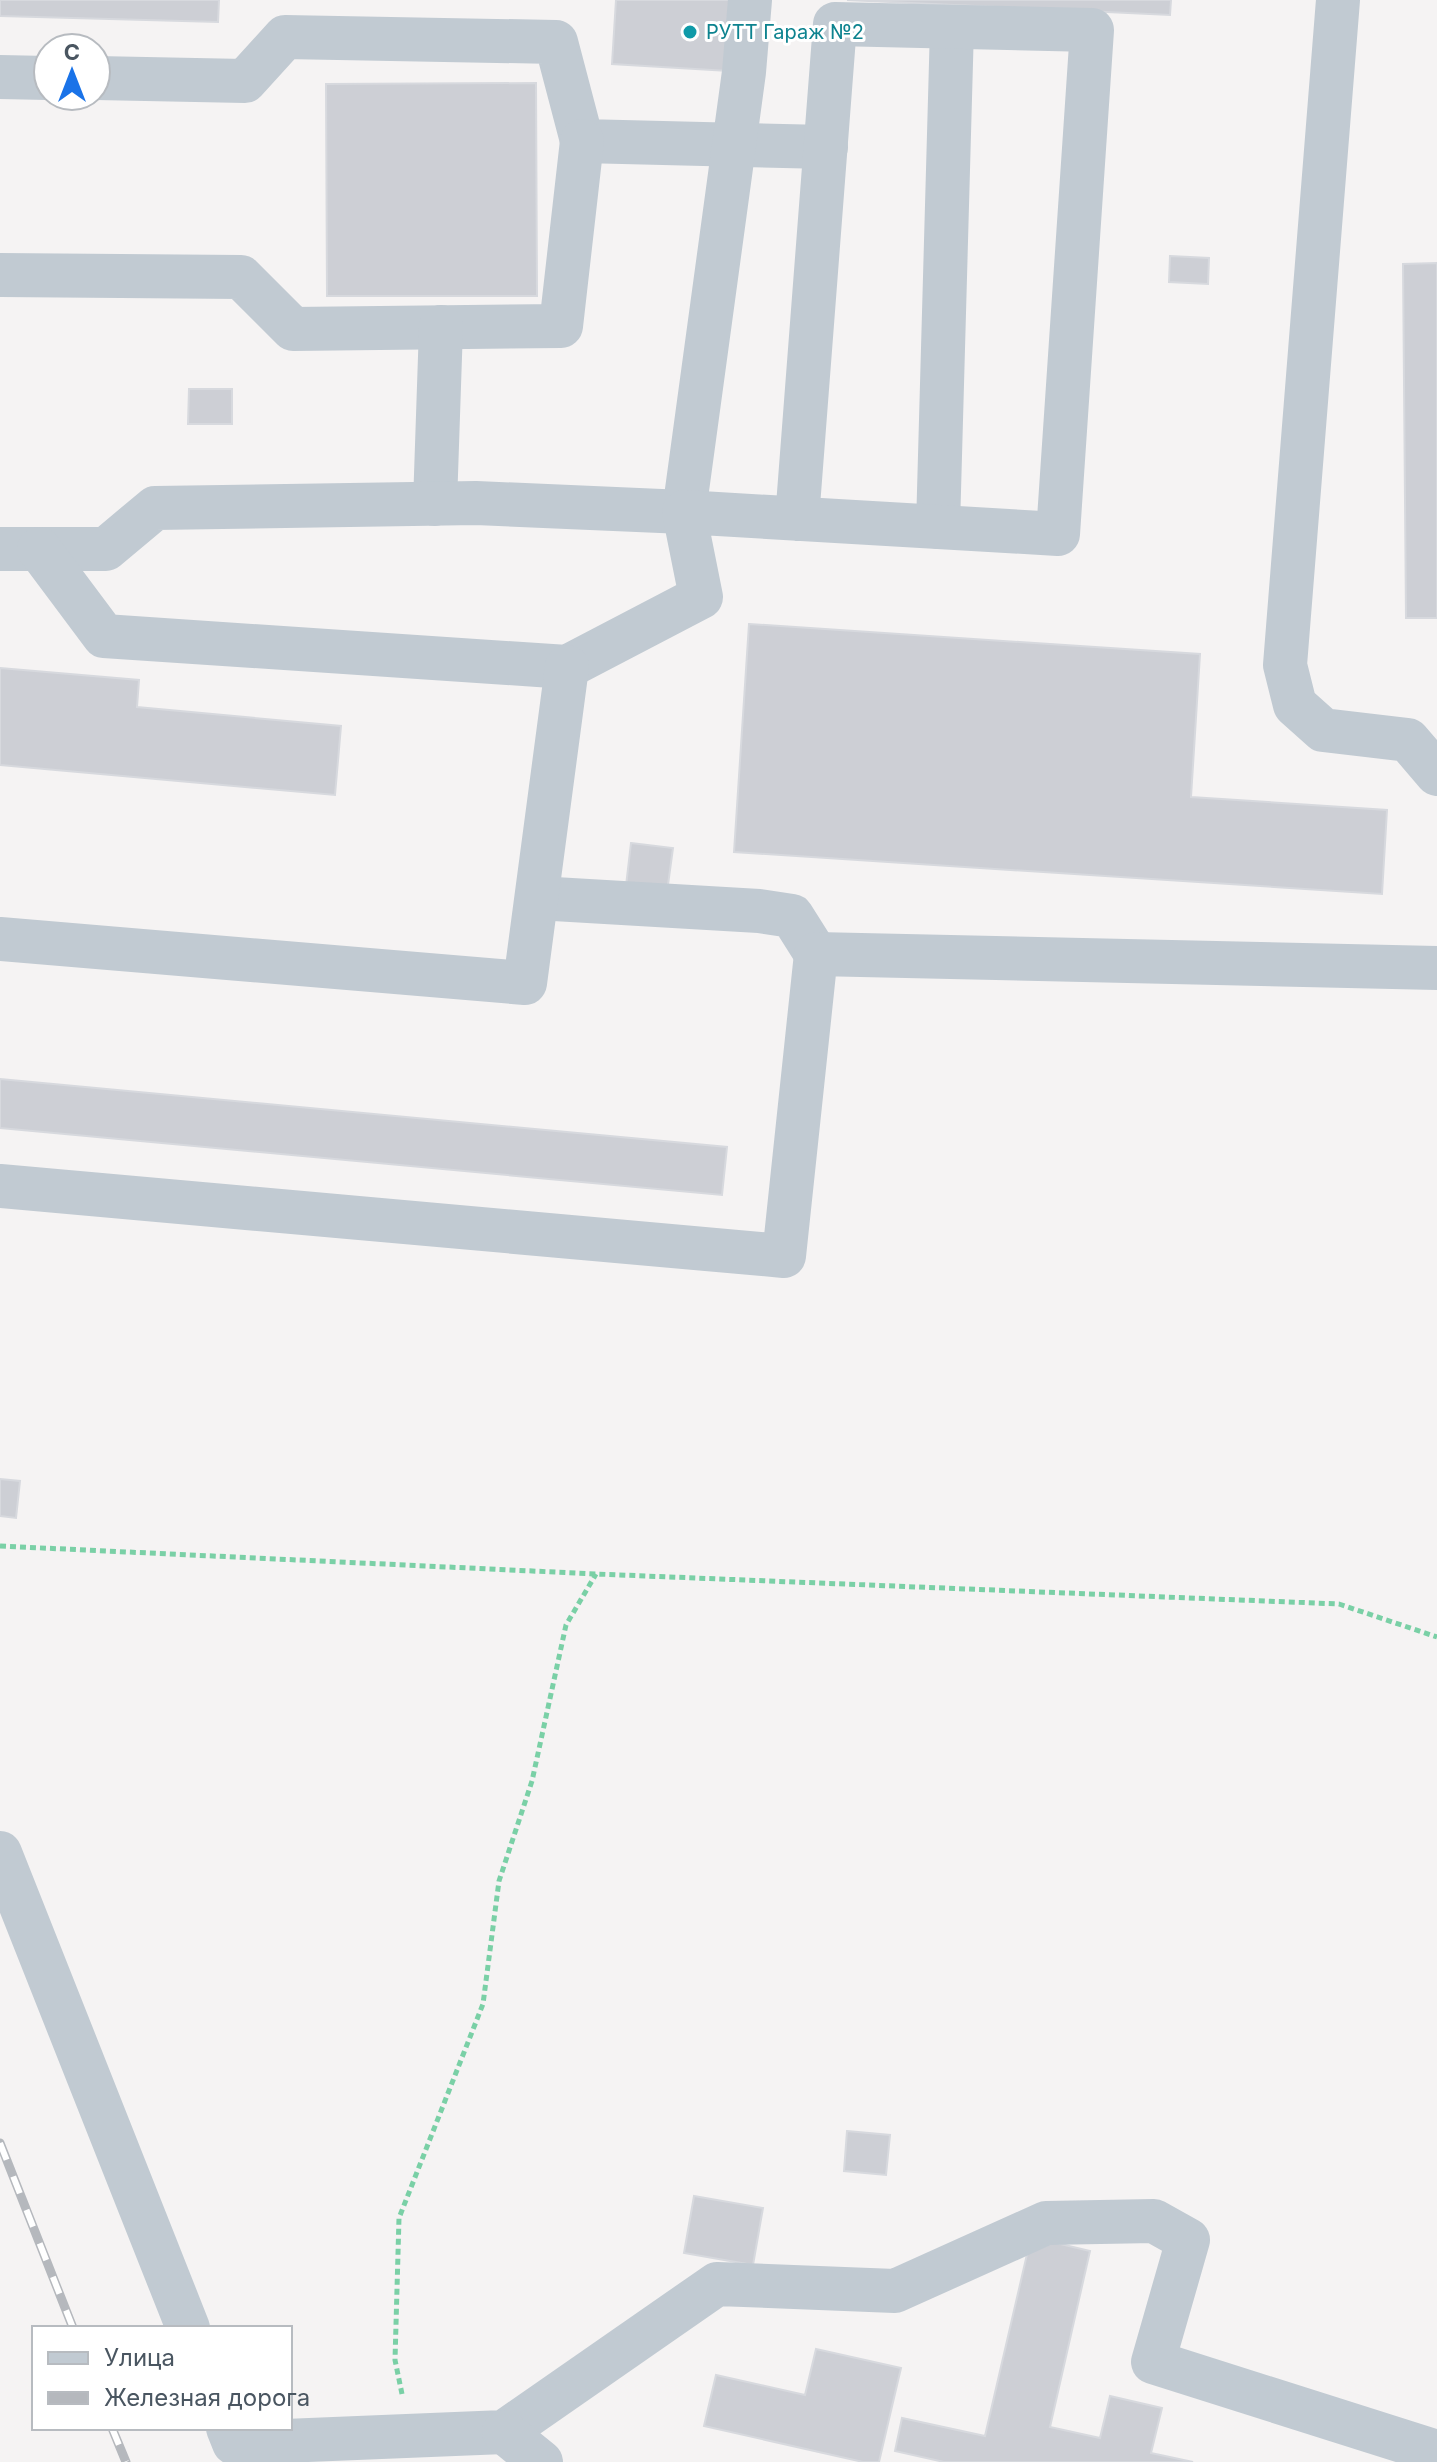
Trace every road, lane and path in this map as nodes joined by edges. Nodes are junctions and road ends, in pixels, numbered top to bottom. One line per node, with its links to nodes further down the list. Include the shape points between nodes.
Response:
1 (750, 0): 8 (lane)
2 (1338, 0): 18 (lane, via 1285,665 1295,705 1323,730 1408,740)
3 (952, 27): 9 (lane, via 835,24); 15 (lane); 15 (lane, via 1092,30 1058,534)
4 (0, 77): 5 (lane)
5 (32, 78)
6 (112, 78): 7 (lane, via 245,81 285,37 556,42)
7 (582, 141): 8 (lane); 11 (lane, via 561,326)
8 (734, 145): 9 (lane); 13 (lane)
9 (826, 147): 14 (lane)
10 (0, 275): 11 (lane, via 241,277 293,329)
11 (441, 327): 12 (lane)
12 (435, 504): 13 (lane); 16 (lane, via 155,508 106,549)
13 (684, 512): 14 (lane); 17 (lane, via 701,597)
14 (797, 519): 15 (lane)
15 (938, 527)
16 (19, 549): 17 (lane, via 104,636)
17 (567, 667): 19 (lane)
18 (1437, 774)
19 (537, 898): 20 (lane, via 525,983); 21 (lane, via 792,916)
20 (0, 939)
21 (816, 954): 22 (lane); 23 (lane, via 784,1256)
22 (1437, 968)
23 (0, 1186)
24 (0, 1546): 25 (path)
25 (596, 1574): 26 (path, via 1339,1604); 31 (path, via 566,1625 532,1781 499,1881 483,2004 399,2218 395,2360)
26 (1437, 1637)
27 (0, 1853): 28 (lane)
28 (187, 2326)
29 (229, 2430): 31 (lane, via 234,2443)
30 (504, 2432): 31 (lane); 32 (lane, via 717,2284 895,2291 1046,2223 1154,2221 1188,2240 1153,2362); 34 (lane)
31 (409, 2436)
32 (1358, 2444): 33 (lane)
33 (1437, 2452)
34 (541, 2462)

